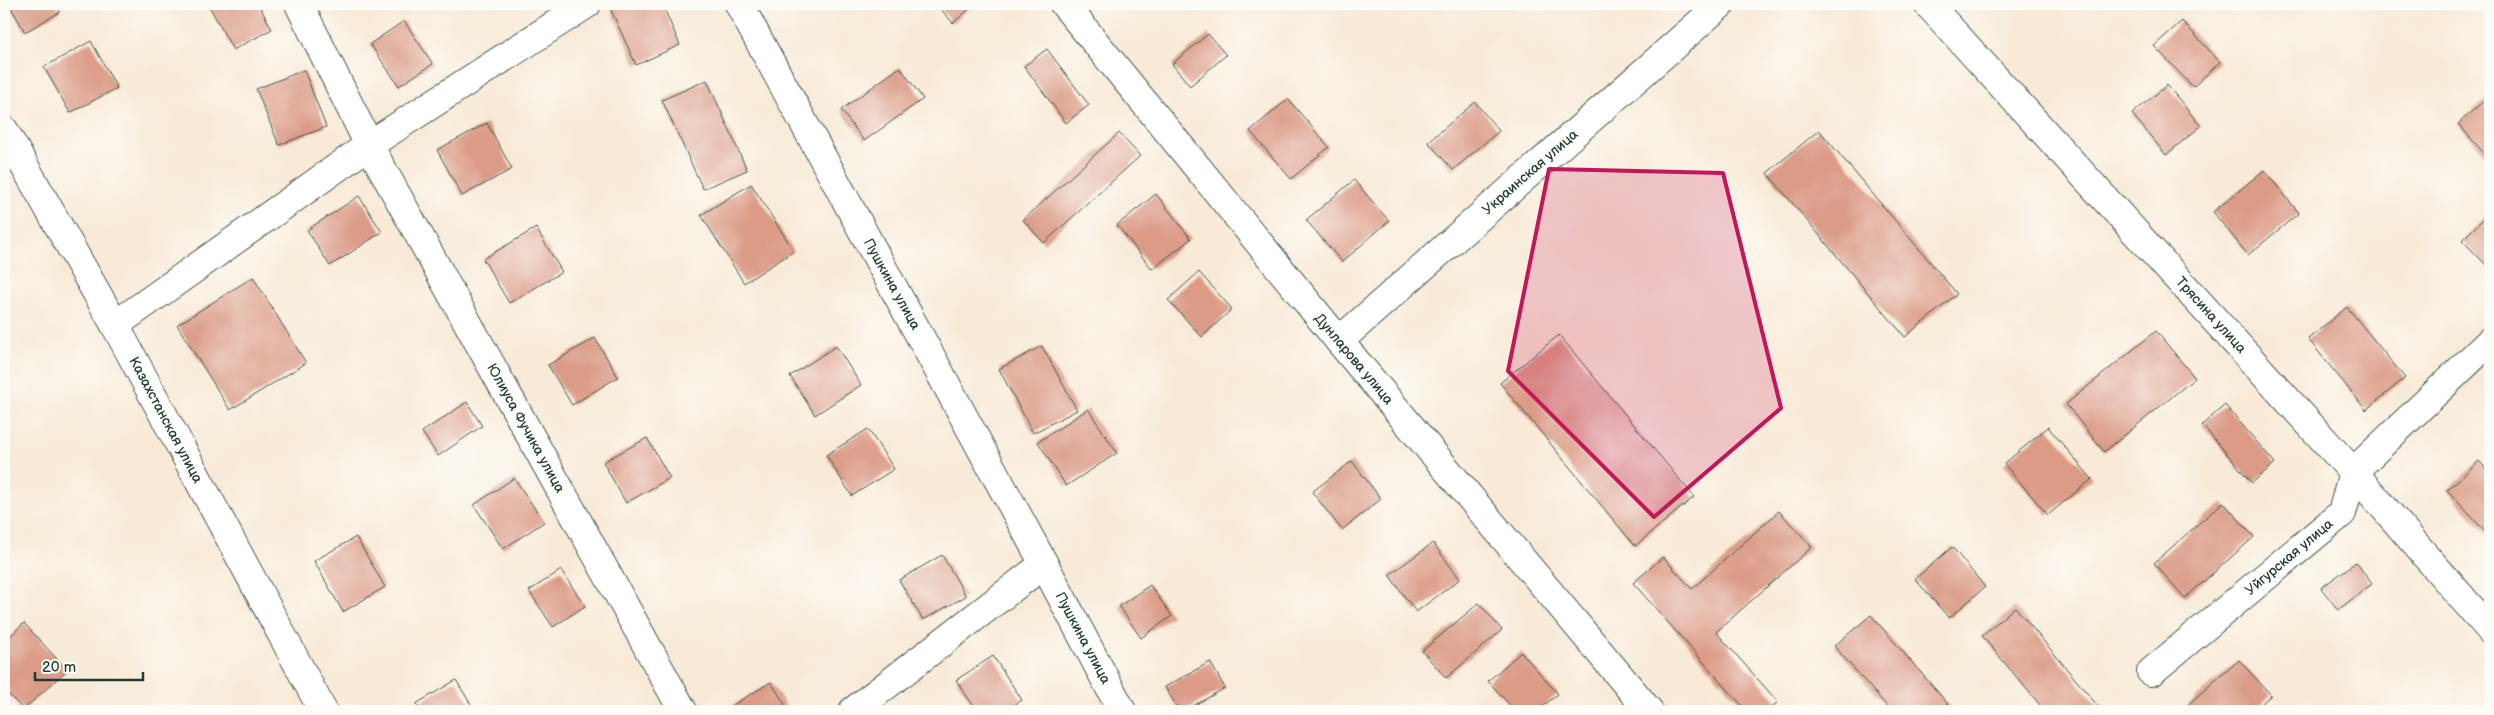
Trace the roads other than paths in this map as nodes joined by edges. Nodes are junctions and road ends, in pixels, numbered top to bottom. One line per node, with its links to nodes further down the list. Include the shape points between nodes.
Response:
1 (299, 4): 8 (street, Юлиуса Фучика улица)
2 (587, 4): 8 (street)
3 (739, 4): 13 (street, Пушкина улица)
4 (1064, 4): 10 (street, Дунларова улица)
5 (1721, 4): 10 (street, Украинская улица)
6 (1928, 4): 12 (street, Трясина улица)
7 (6, 138): 9 (street, Казахстанская улица)
8 (369, 145): 9 (street); 17 (street, Юлиуса Фучика улица)
9 (115, 326): 16 (street, Казахстанская улица)
10 (1339, 341): 20 (street, Дунларова улица)
11 (2490, 341): 12 (street)
12 (2353, 472): 14 (street, Трясина улица); 15 (street, Уйгурская улица, via 2342,513)
13 (1044, 564): 18 (street); 19 (street, Пушкина улица)
14 (2490, 630)
15 (2151, 672)
16 (323, 711)
17 (683, 711)
18 (853, 711)
19 (1122, 711)
20 (1649, 711)

